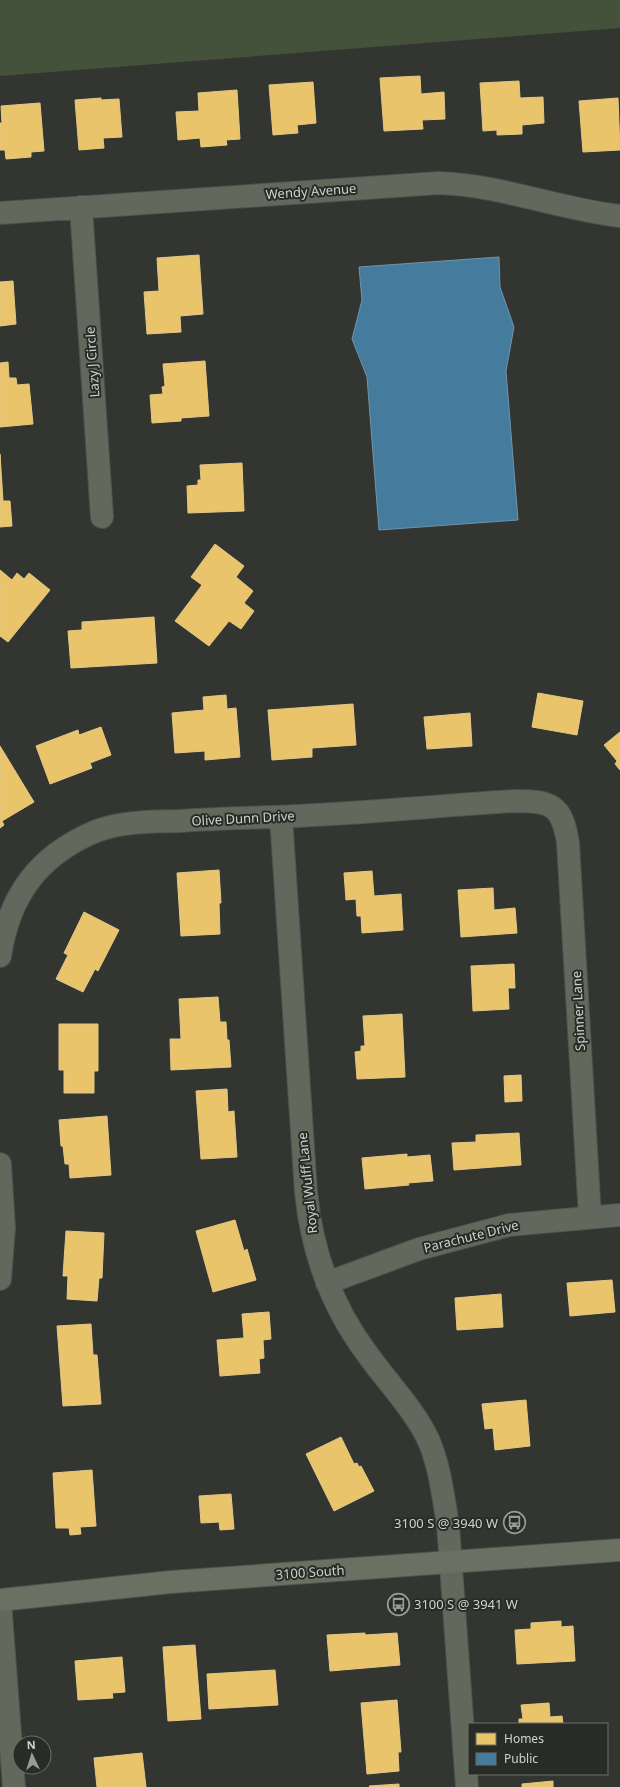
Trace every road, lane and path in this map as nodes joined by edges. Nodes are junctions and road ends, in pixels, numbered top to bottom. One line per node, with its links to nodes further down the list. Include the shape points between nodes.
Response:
1 (81, 207): 2 (street, Wendy Avenue); 3 (street, Wendy Avenue, via 439,183 478,187 569,208); 4 (street, Lazy J Circle)
2 (0, 213)
3 (620, 216)
4 (102, 517)
5 (555, 808): 6 (street, Olive Dunn Drive, via 543,803 515,801); 10 (street, Spinner Lane, via 562,818 568,843)
6 (281, 817): 7 (street, Olive Dunn Drive, via 143,822 95,832 56,853 39,867 25,885 14,906); 13 (street, Royal Wulff Lane, via 306,1192 312,1239)
7 (1, 942)
8 (0, 1164): 11 (street)
9 (620, 1215): 10 (street, Parachute Drive)
10 (590, 1217): 13 (street, Parachute Drive, via 509,1225 419,1249)
11 (2, 1229): 12 (street)
12 (0, 1279)
13 (327, 1283): 15 (street, Royal Wulff Lane, via 356,1339 410,1410 428,1441 443,1493)
14 (620, 1550): 15 (main road, 3100 South)
15 (452, 1562): 16 (main road, 3100 South, via 171,1582); 18 (street, Royal Wulff Lane)
16 (0, 1600): 17 (street)
17 (14, 1787)
18 (467, 1787)

